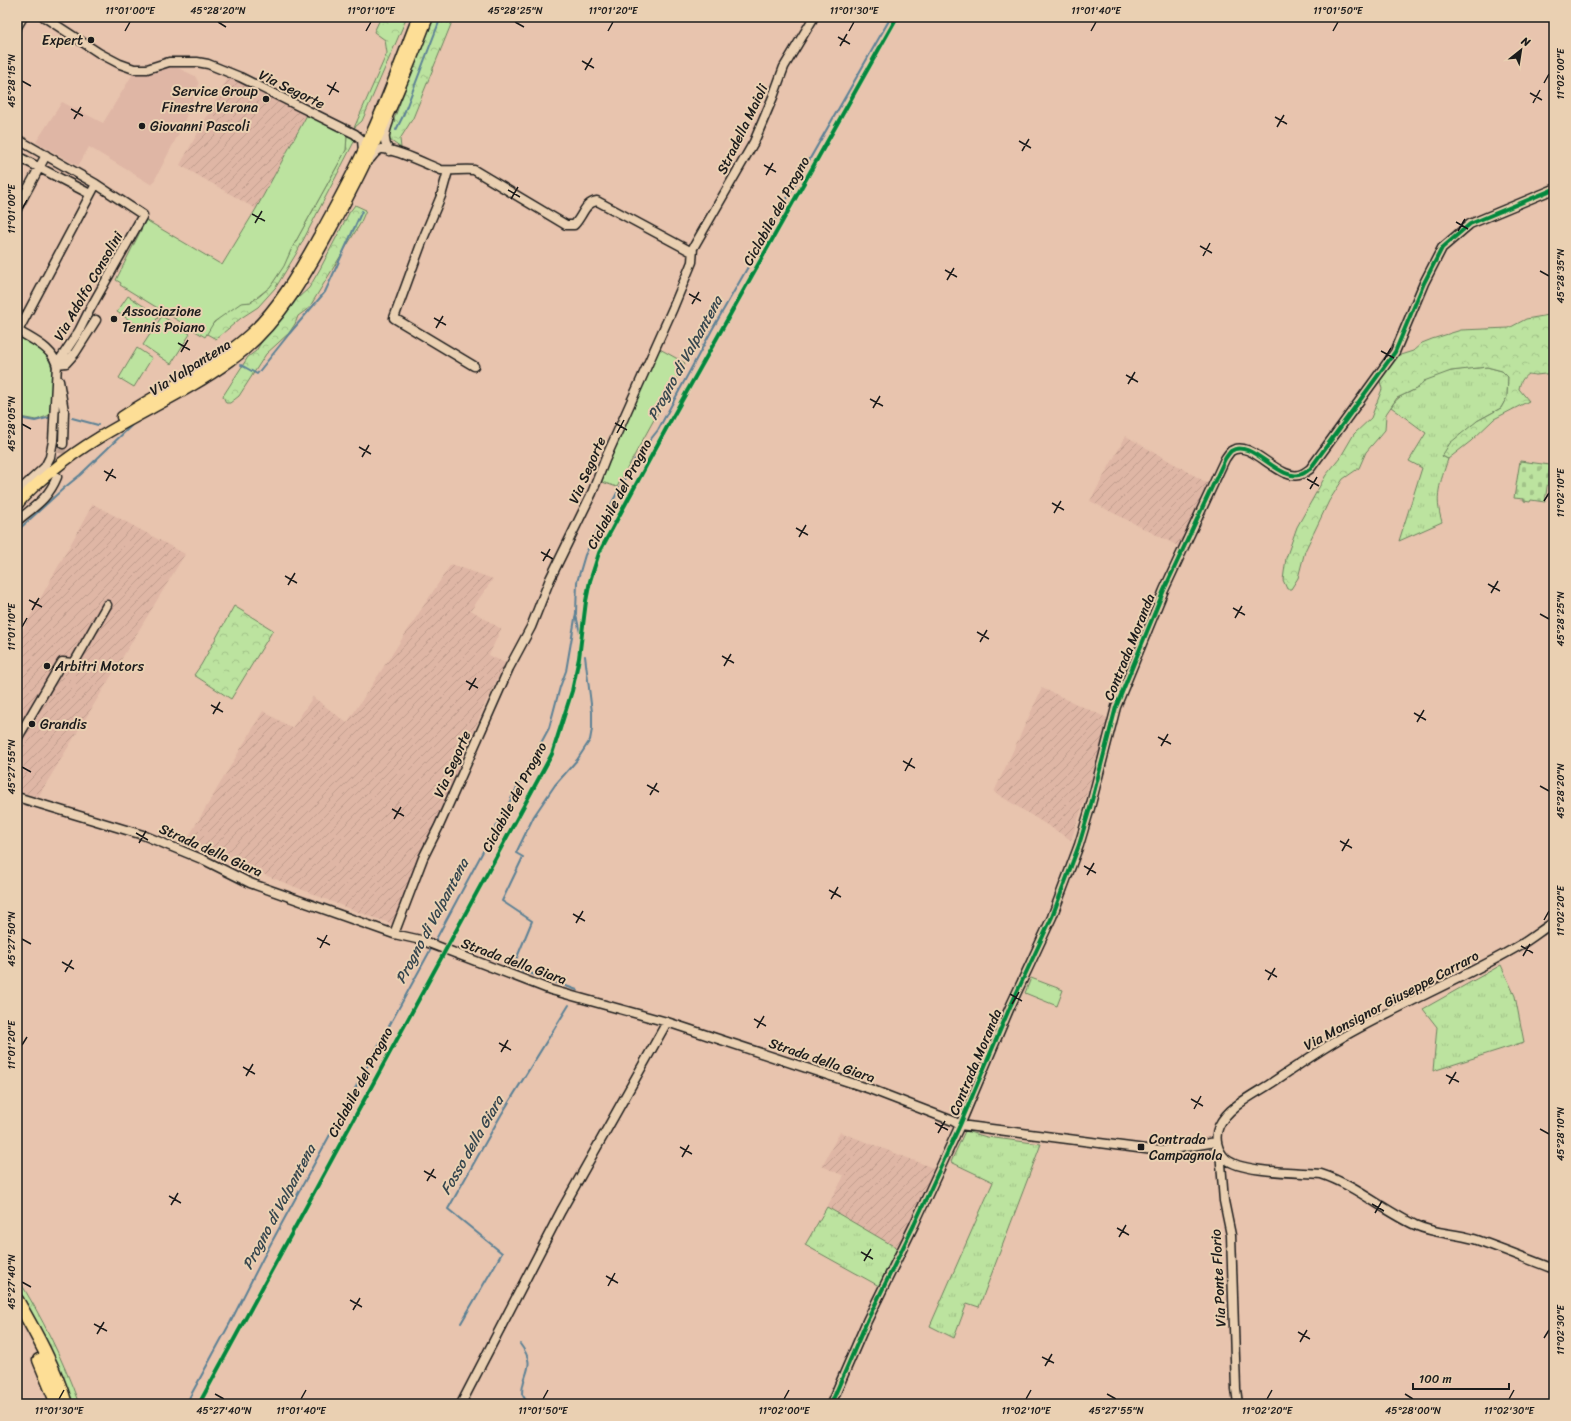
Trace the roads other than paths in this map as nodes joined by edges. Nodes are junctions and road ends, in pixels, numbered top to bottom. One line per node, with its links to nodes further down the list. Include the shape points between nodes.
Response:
1 (23, 17): 6 (street)
2 (44, 17): 9 (street, Via Segorte, via 120,64 134,69 147,69 169,62 208,64 240,77)
3 (418, 17): 8 (main road, Via Valpantena)
4 (428, 17): 7 (main road, Via Valpantena)
5 (814, 17): 22 (street, Stradella Maioli, via 784,66 754,142)
6 (17, 27)
7 (397, 95): 11 (street, Via Valpantena, via 384,137); 17 (main road, Via Valpantena)
8 (373, 132): 9 (street, via 366,136); 12 (main road, Via Valpantena)
9 (355, 134): 12 (street, via 362,140)
10 (17, 139): 13 (street)
11 (389, 151): 16 (street); 17 (street, Via Valpantena, via 377,151)
12 (363, 153): 29 (main road, Via Valpantena, via 280,302 249,335 199,371 135,408 55,462)
13 (46, 155): 15 (street); 18 (street)
14 (17, 156): 15 (street)
15 (39, 168): 20 (street); 21 (street)
16 (448, 171): 22 (street, via 474,170 566,225 574,225 586,206 597,201); 26 (street, via 441,196 394,318)
17 (361, 172): 30 (main road, Via Valpantena, via 296,290 274,320 256,338 230,361 201,380 119,425 66,460 38,482)
18 (96, 184): 20 (street); 25 (street, Via Adolfo Consolini, via 143,215 79,332)
19 (1554, 190): 38 (street, Contrada Moranda, via 1470,224 1442,248 1395,352 1310,468 1302,474 1286,474 1247,450 1238,449 1231,451 1225,459 1164,590 1116,706 1090,808 1068,877)
20 (90, 194): 24 (street)
21 (17, 209)
22 (692, 252): 36 (street, Via Segorte, via 692,262 673,308 592,493 563,550 531,627 509,668 423,858)
23 (96, 320): 25 (street, Via Adolfo Consolini, via 66,363)
24 (17, 331): 25 (street, via 48,350)
25 (57, 364): 27 (street, via 64,411); 29 (street, via 50,457 45,467 21,489)
26 (474, 366)
27 (63, 444)
28 (57, 477): 31 (street, via 44,500)
29 (17, 497)
30 (17, 505)
31 (17, 520)
32 (107, 605): 33 (street, via 74,663 62,662)
33 (17, 739)
34 (17, 797): 36 (street, Strada della Giara, via 143,835 250,882)
35 (1554, 922): 39 (street, Via Monsignor Giuseppe Carraro, via 1522,944 1342,1038 1300,1064 1231,1111 1216,1133)
36 (394, 934): 37 (street, Strada della Giara, via 421,940 550,990)
37 (667, 1022): 38 (street, Strada della Giara, via 870,1089); 46 (street, via 561,1211)
38 (960, 1125): 39 (street, via 1161,1151); 47 (street, Contrada Moranda, via 867,1321)
39 (1216, 1142): 40 (street)
40 (1220, 1151): 41 (street, via 1234,1164 1254,1169 1321,1174 1416,1225 1441,1234 1473,1239); 48 (street, Via Ponte Florio, via 1224,1201 1231,1235)
41 (1554, 1269)
42 (17, 1300): 45 (highway, via 62,1389)
43 (17, 1314): 44 (highway, via 44,1369)
44 (57, 1404)
45 (66, 1404)
46 (461, 1404)
47 (831, 1404)
48 (1238, 1404)

